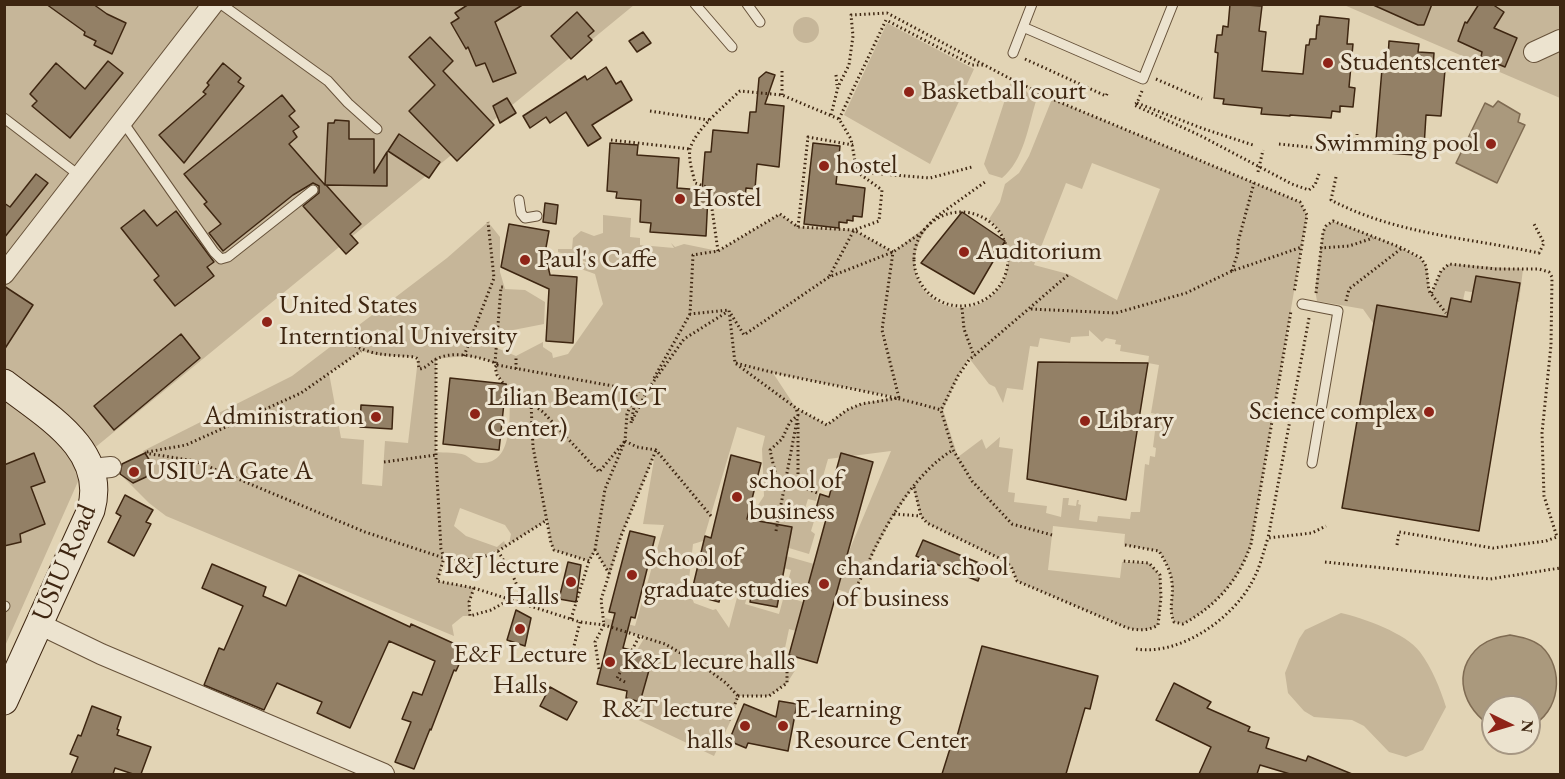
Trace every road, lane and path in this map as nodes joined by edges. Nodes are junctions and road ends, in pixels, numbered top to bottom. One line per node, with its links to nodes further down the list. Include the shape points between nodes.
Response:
1 (213, 4): 28 (street)
2 (221, 4): 31 (lane, via 328,81)
3 (695, 4): 10 (lane)
4 (747, 4): 7 (lane)
5 (1032, 4): 8 (lane)
6 (1173, 4): 8 (lane, via 1143,79)
7 (760, 22)
8 (1023, 27): 12 (lane)
9 (1560, 40): 11 (street)
10 (732, 47)
11 (1534, 52)
12 (1013, 53): 19 (path, via 1106,96)
13 (984, 65): 18 (path, via 887,14 851,15 849,65); 26 (path, via 972,65 886,20); 47 (path, via 1052,99)
14 (782, 71): 20 (path)
15 (836, 75): 18 (path)
16 (1149, 76): 21 (path)
17 (1146, 82): 22 (path)
18 (838, 87): 24 (path)
19 (1108, 92)
20 (782, 95): 24 (path); 27 (path, via 740,92)
21 (1202, 99)
22 (1137, 103): 36 (path); 39 (path, via 1134,105)
23 (650, 111): 27 (path)
24 (831, 115): 26 (path)
25 (4, 118): 44 (lane)
26 (839, 118): 35 (path, via 849,128)
27 (709, 120): 30 (path)
28 (123, 122): 44 (street); 48 (lane, via 221,259)
29 (697, 127): 30 (path)
30 (703, 128): 37 (path)
31 (377, 129)
32 (1357, 134): 34 (path, via 1356,152)
33 (611, 140): 37 (path)
34 (1279, 144)
35 (853, 145): 41 (path); 53 (path, via 808,137)
36 (1253, 145)
37 (690, 149): 59 (path, via 695,183 709,188)
38 (1263, 150): 39 (path)
39 (1258, 165): 42 (path); 43 (path, via 1309,190)
40 (972, 166): 41 (path, via 930,178)
41 (857, 172): 54 (path, via 882,190 879,221)
42 (1258, 172)
43 (1319, 174)
44 (80, 176): 62 (street)
45 (1336, 177): 52 (path, via 1331,201 1356,214 1439,236 1539,253 1544,243)
46 (985, 182): 60 (path)
47 (1254, 183): 56 (path, via 1300,202 1307,215); 61 (path)
48 (314, 190)
49 (519, 200): 50 (lane, via 525,218)
50 (537, 216)
51 (488, 222): 65 (path, via 494,278)
52 (1534, 224)
53 (798, 227): 54 (path); 59 (path, via 780,214)
54 (854, 230): 60 (path); 64 (path)
55 (1375, 238): 57 (path, via 1349,246); 57 (path, via 1333,221 1323,232); 58 (path)
56 (1302, 247): 61 (path); 66 (path)
57 (1320, 248): 69 (path, via 1315,290)
58 (1402, 248): 67 (path, via 1421,258); 73 (path, via 1349,289 1344,306)
59 (718, 251): 75 (path, via 693,255)
60 (893, 252): 64 (path); 88 (path, via 882,330)
61 (1232, 271): 71 (path, via 1186,293 1116,313)
62 (4, 274)
63 (1068, 275): 71 (path)
64 (829, 277): 72 (path, via 744,335)
65 (491, 286): 79 (path); 84 (path, via 503,287)
66 (1294, 293)
67 (1431, 294): 74 (path); 111 (path, via 1441,271 1449,264 1539,269 1552,277 1551,345 1542,433 1544,496 1557,537 1492,548 1399,532)
68 (1297, 304): 69 (lane); 110 (path, via 1251,544 1230,587 1202,614 1183,624 1174,621 1170,612 1173,583 1159,551)
69 (1318, 307): 73 (lane)
70 (962, 308): 70 (path, via 935,301 917,277 914,261 916,247 932,222 946,214 967,211 984,216 1003,236 1008,268 993,296); 80 (path, via 964,329)
71 (1029, 309): 80 (path)
72 (729, 310): 75 (path); 83 (path); 87 (path, via 684,339)
73 (1338, 311): 98 (lane)
74 (1446, 313)
75 (690, 314): 87 (path)
76 (1314, 317): 109 (path, via 1308,319)
77 (343, 339): 78 (path)
78 (362, 351): 82 (path, via 415,357 419,369); 114 (path, via 300,393 186,444 145,453 195,461 365,532)
79 (464, 356): 82 (path); 84 (path)
80 (974, 356): 91 (path, via 958,376)
81 (516, 358): 85 (path)
82 (436, 359): 96 (path)
83 (735, 363): 88 (path); 90 (path)
84 (496, 364): 85 (path); 89 (path, via 503,383)
85 (516, 369): 87 (path)
86 (4, 383): 126 (street, USIU Road, via 60,426 101,468 91,510)
87 (646, 392): 93 (path, via 631,423 638,386 627,414)
88 (899, 398): 90 (path, via 861,404 827,425); 91 (path)
89 (531, 403): 93 (path, via 599,472); 105 (path, via 533,447)
90 (796, 408): 92 (path)
91 (941, 410): 95 (path)
92 (798, 415): 99 (path, via 770,450); 101 (path, via 798,485); 107 (path)
93 (625, 441): 94 (path); 112 (path, via 605,489)
94 (657, 450): 103 (path); 119 (path, via 621,536)
95 (953, 450): 100 (path); 108 (path, via 972,481 1012,524)
96 (436, 455): 97 (path); 114 (path)
97 (384, 462)
98 (1312, 463)
99 (775, 472)
100 (914, 487): 102 (path); 104 (path)
101 (818, 493)
102 (894, 514): 104 (path); 122 (path, via 856,590)
103 (711, 516)
104 (921, 516): 116 (path, via 927,523 1011,566 1017,581 1027,586 1135,631 1154,628 1158,625 1160,575 1149,563)
105 (547, 520): 113 (path); 115 (path, via 554,550)
106 (1326, 526): 109 (path, via 1312,532)
107 (776, 531)
108 (1052, 536)
109 (1268, 538): 129 (path, via 1252,582 1225,615 1182,642 1149,651)
110 (1125, 545)
111 (1397, 545)
112 (594, 550): 115 (path); 119 (path)
113 (498, 551): 114 (path, via 476,560); 123 (path, via 524,602)
114 (444, 558): 120 (path, via 437,581)
115 (589, 561): 124 (path)
116 (1123, 561)
117 (1325, 562): 118 (path, via 1490,579)
118 (1560, 568)
119 (610, 575): 127 (path, via 601,600)
120 (474, 588): 121 (path); 121 (path, via 470,616)
121 (509, 600): 123 (path)
122 (842, 605)
123 (540, 610): 124 (path)
124 (571, 619): 125 (path)
125 (580, 622): 127 (path); 130 (path)
126 (39, 624): 135 (street, USIU Road); 137 (street)
127 (604, 625): 128 (path); 131 (path, via 595,642)
128 (640, 635): 133 (path, via 617,678); 134 (path, via 683,652)
129 (1136, 649)
130 (572, 654)
131 (599, 669)
132 (787, 672): 134 (path, via 787,683 769,696)
133 (625, 682)
134 (738, 696): 136 (path)
135 (4, 702)
136 (729, 720)
137 (384, 774)

